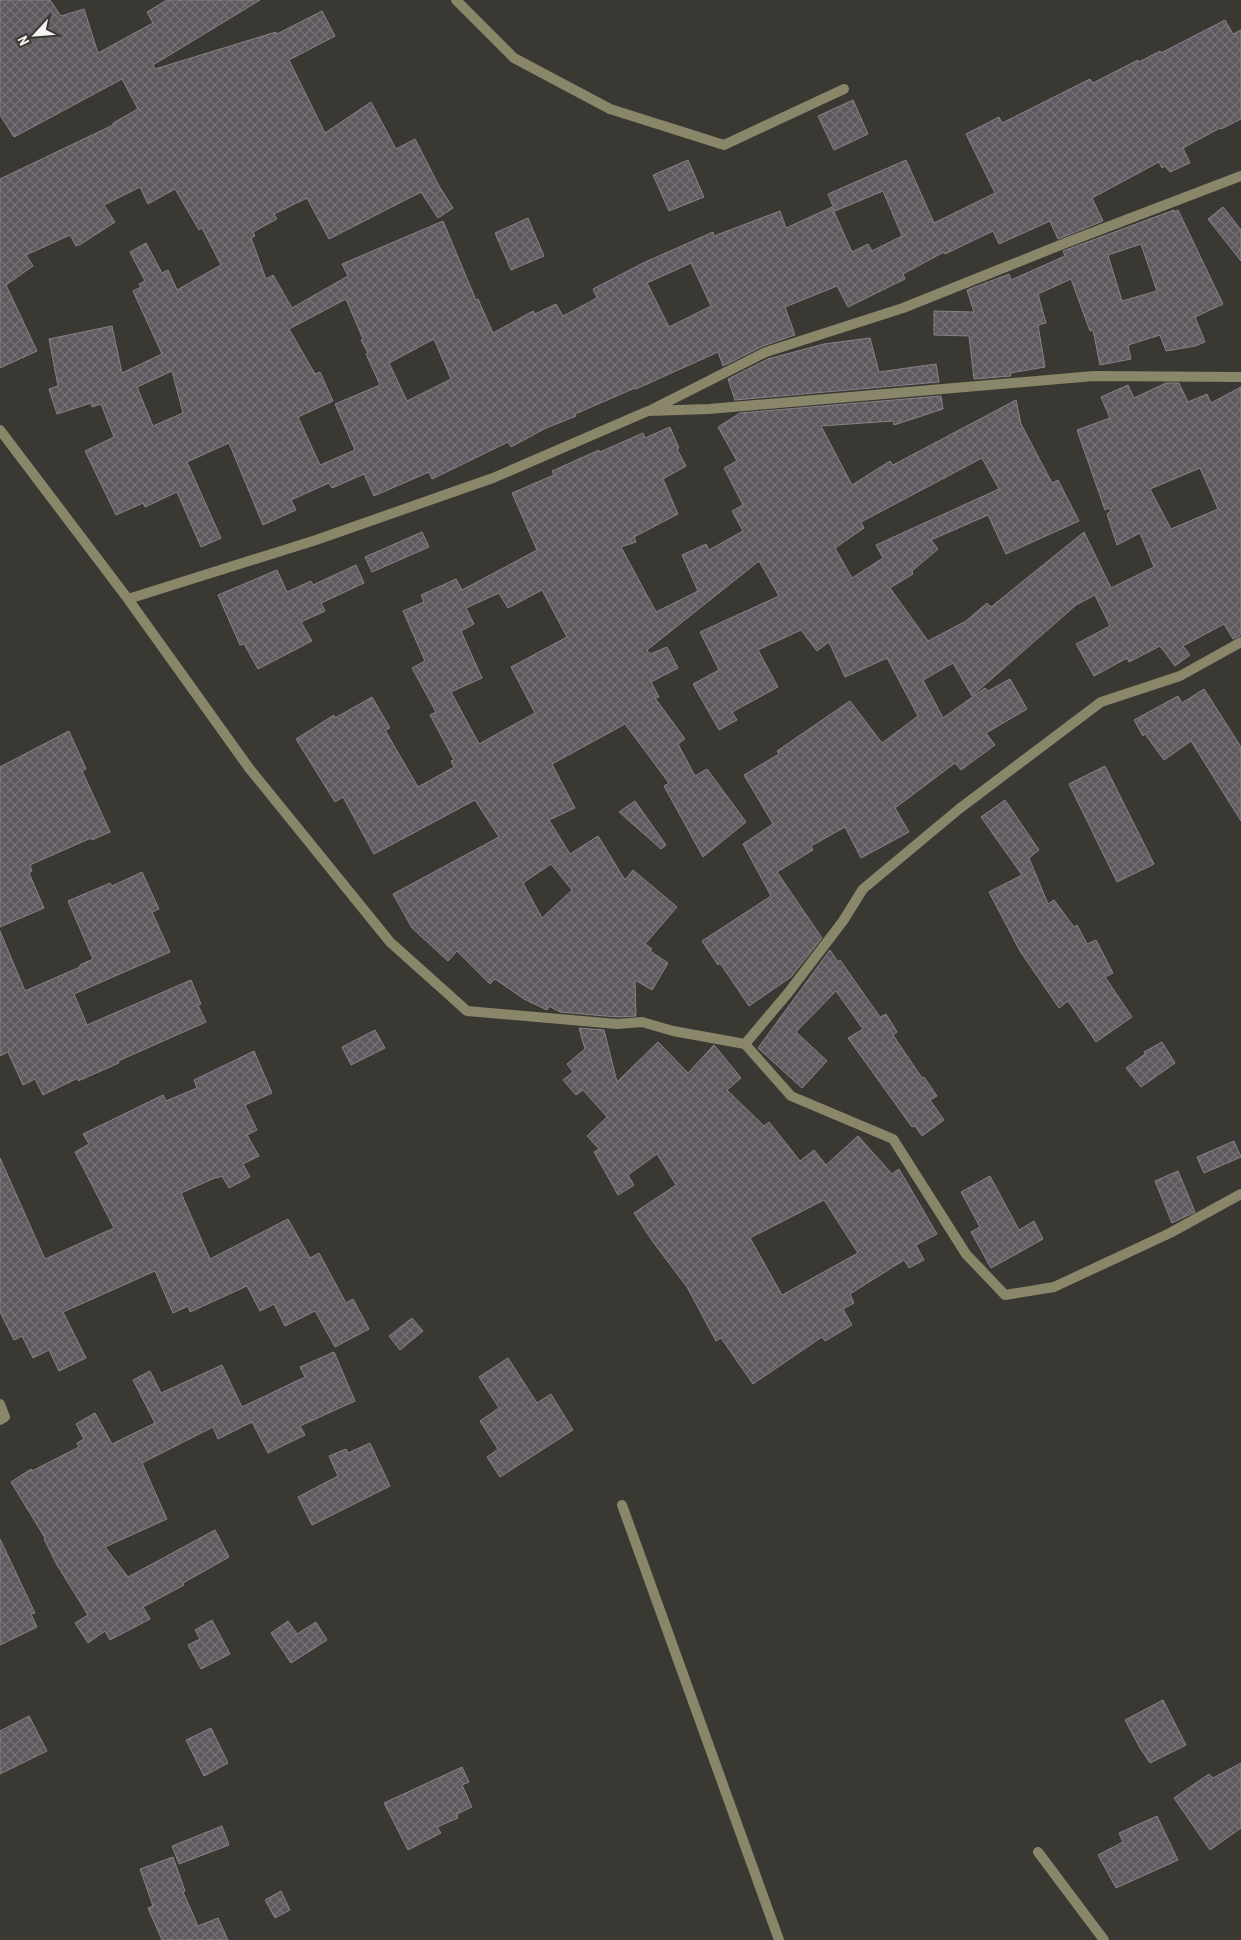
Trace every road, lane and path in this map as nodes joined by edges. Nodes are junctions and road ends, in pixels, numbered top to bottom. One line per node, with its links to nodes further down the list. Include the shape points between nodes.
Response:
1 (456, 0): 2 (street, via 514,58 610,109 724,145)
2 (844, 89)
3 (1241, 176): 5 (street, via 903,308 766,352)
4 (1241, 377): 5 (street, via 1094,376 709,409)
5 (648, 411): 7 (street, via 493,478 316,540)
6 (0, 430): 7 (street)
7 (128, 600): 9 (street, via 249,768 390,942 468,1011 617,1024 642,1022)
8 (1241, 642): 9 (street, via 1180,676 1101,702 959,809 863,889 788,994)
9 (745, 1044): 10 (street, via 791,1096 893,1139 966,1254 1005,1295 1054,1287 1170,1233)
10 (1241, 1194)
11 (0, 1404): 12 (street, via 6,1417)
12 (0, 1420)
13 (622, 1505): 15 (street)
14 (1038, 1852): 16 (street)
15 (779, 1940)
16 (1104, 1940)

